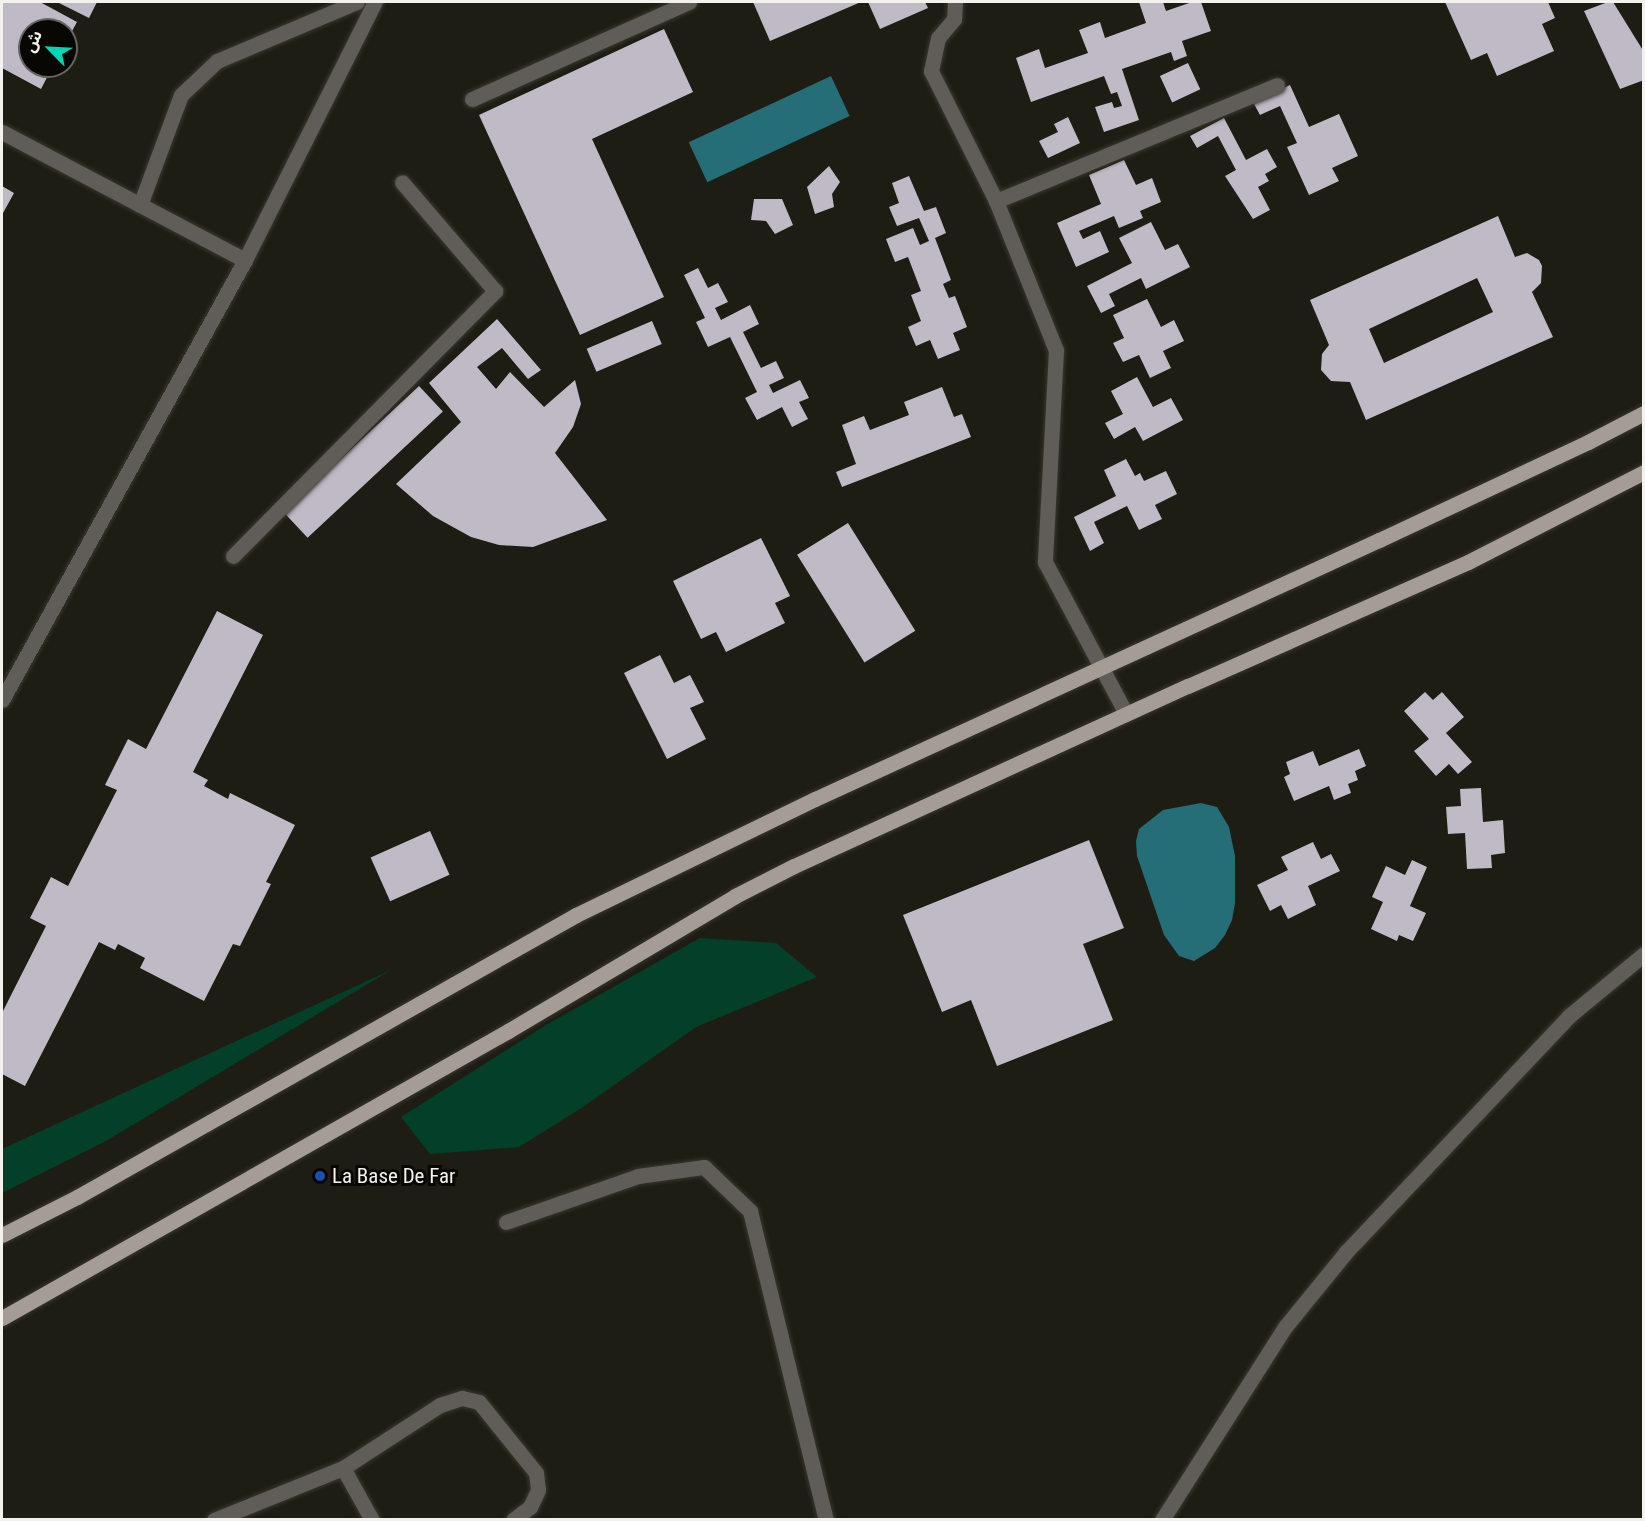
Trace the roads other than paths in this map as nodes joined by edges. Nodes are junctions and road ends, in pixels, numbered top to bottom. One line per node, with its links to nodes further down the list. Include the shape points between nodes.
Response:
1 (357, 2): 10 (street, via 217,61 181,95)
2 (375, 2): 11 (street)
3 (689, 2): 6 (street)
4 (955, 2): 9 (street, via 954,19 938,38 931,71)
5 (1277, 85): 9 (street)
6 (472, 99)
7 (2, 132): 10 (street)
8 (402, 183): 14 (street, via 495,291)
9 (996, 201): 15 (street, via 1056,350 1045,562)
10 (140, 205): 11 (street)
11 (245, 260): 16 (street)
12 (1644, 413): 15 (main road, via 1379,540)
13 (1644, 472): 17 (main road, via 1468,562)
14 (232, 556)
15 (1101, 665): 17 (street); 20 (main road, via 576,915 77,1197)
16 (2, 700)
17 (1126, 714): 21 (main road, via 735,896 508,1031)
18 (1644, 954): 28 (street, via 1569,1016 1346,1252 1285,1327)
19 (506, 1222): 27 (street, via 638,1176 704,1167 750,1210)
20 (2, 1235)
21 (8, 1315): 22 (main road)
22 (2, 1329)
23 (343, 1468): 24 (street); 25 (street); 26 (street, via 440,1405 462,1398 479,1402 536,1473 538,1490 530,1507)
24 (214, 1520)
25 (372, 1520)
26 (513, 1520)
27 (826, 1520)
28 (1162, 1520)

